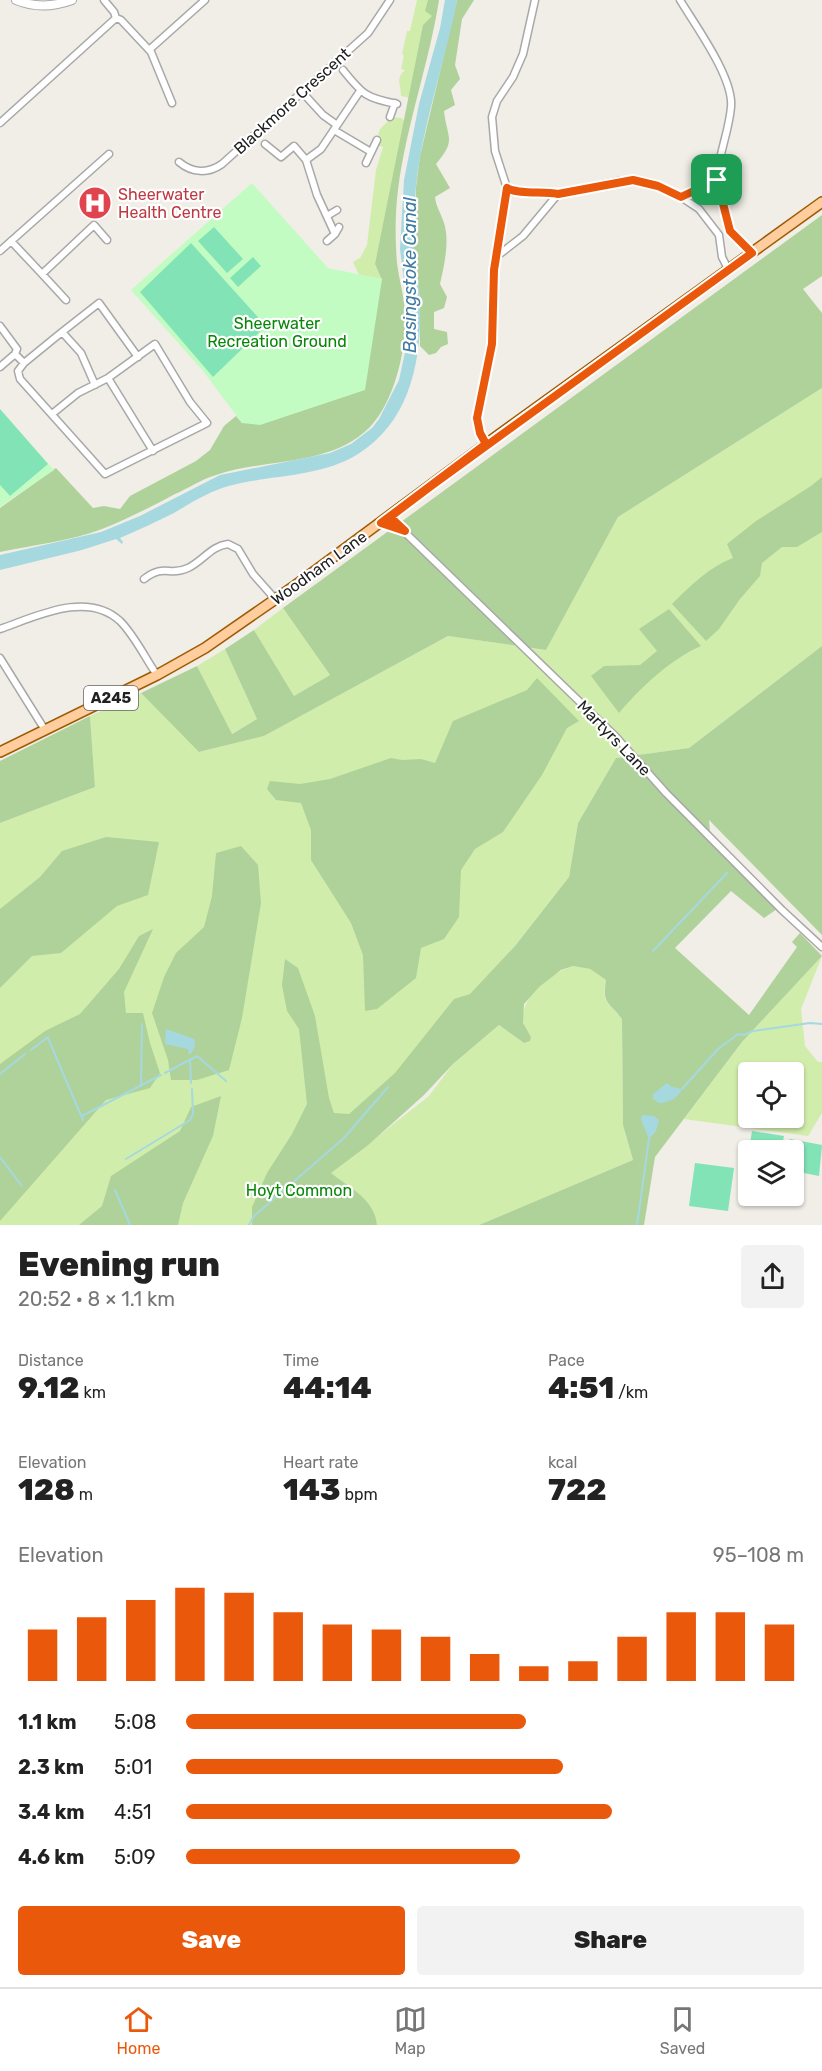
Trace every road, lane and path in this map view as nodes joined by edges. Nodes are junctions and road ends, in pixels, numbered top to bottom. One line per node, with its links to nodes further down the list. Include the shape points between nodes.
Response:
1 (16, 0): 2 (street, via 41,6)
2 (72, 0)
3 (104, 0): 8 (street)
4 (205, 0): 9 (street)
5 (390, 0): 12 (street, Blackmore Crescent, via 368,33)
6 (535, 0): 25 (street, via 523,54 492,115 495,151)
7 (680, 0): 24 (street, via 731,92)
8 (116, 18): 9 (street); 15 (street)
9 (150, 51): 13 (street)
10 (343, 70): 11 (street)
11 (360, 91): 14 (street, via 372,99 396,104); 16 (street)
12 (302, 92): 16 (street); 22 (street, Blackmore Crescent, via 218,167 195,171)
13 (172, 103)
14 (390, 117)
15 (0, 123)
16 (335, 127): 19 (street); 21 (street, via 321,149)
17 (377, 140): 19 (street)
18 (265, 144): 21 (street, via 281,157 294,146)
19 (371, 152): 23 (street)
20 (109, 154): 36 (street)
21 (306, 160): 30 (street)
22 (179, 162)
23 (366, 163)
24 (717, 180): 27 (street); 32 (street)
25 (507, 188): 26 (street); 40 (street)
26 (558, 194): 27 (street, via 633,180); 40 (street, via 522,236)
27 (681, 197): 34 (street, via 699,209)
28 (822, 202): 39 (main road, Woodham Lane / A245)
29 (337, 210): 30 (street)
30 (327, 216): 33 (street)
31 (339, 226): 33 (street)
32 (730, 231): 34 (street); 39 (street)
33 (335, 234): 37 (street)
34 (720, 237): 41 (street)
35 (107, 240): 42 (street, via 94,225)
36 (11, 241): 38 (street); 42 (street)
37 (327, 241)
38 (0, 251)
39 (752, 253): 41 (main road, Woodham Lane / A245)
40 (496, 257): 53 (street, via 492,344 477,418)
41 (728, 269): 53 (main road, Woodham Lane / A245)
42 (42, 274): 43 (street)
43 (66, 300)
44 (0, 326): 46 (street, via 16,345)
45 (62, 333): 47 (street, via 99,303); 48 (street); 51 (street, via 81,353)
46 (15, 354): 48 (street); 49 (street)
47 (138, 357): 50 (street); 54 (street, via 155,344 207,423)
48 (24, 363): 52 (street, via 18,376)
49 (0, 367)
50 (108, 378): 51 (street); 54 (street)
51 (95, 385): 52 (street)
52 (52, 414): 54 (street, via 105,474)
53 (486, 444): 55 (main road, Woodham Lane / A245)
54 (153, 451)
55 (390, 517): 56 (main road, Woodham Lane / A245); 57 (street, Martyrs Lane)
56 (381, 523): 57 (street, Martyrs Lane); 59 (main road, Woodham Lane / A245)
57 (405, 531): 65 (street, Martyrs Lane)
58 (144, 579): 59 (street, via 154,571 184,570 215,548 228,544 238,549)
59 (276, 600): 62 (main road, Woodham Lane / A245)
60 (0, 629): 62 (street, via 44,614 95,607 110,613 124,626)
61 (0, 658): 63 (street)
62 (157, 675): 63 (main road, Woodham Lane / A245)
63 (45, 730): 64 (main road, Woodham Lane / A245)
64 (0, 752)
65 (822, 946)

